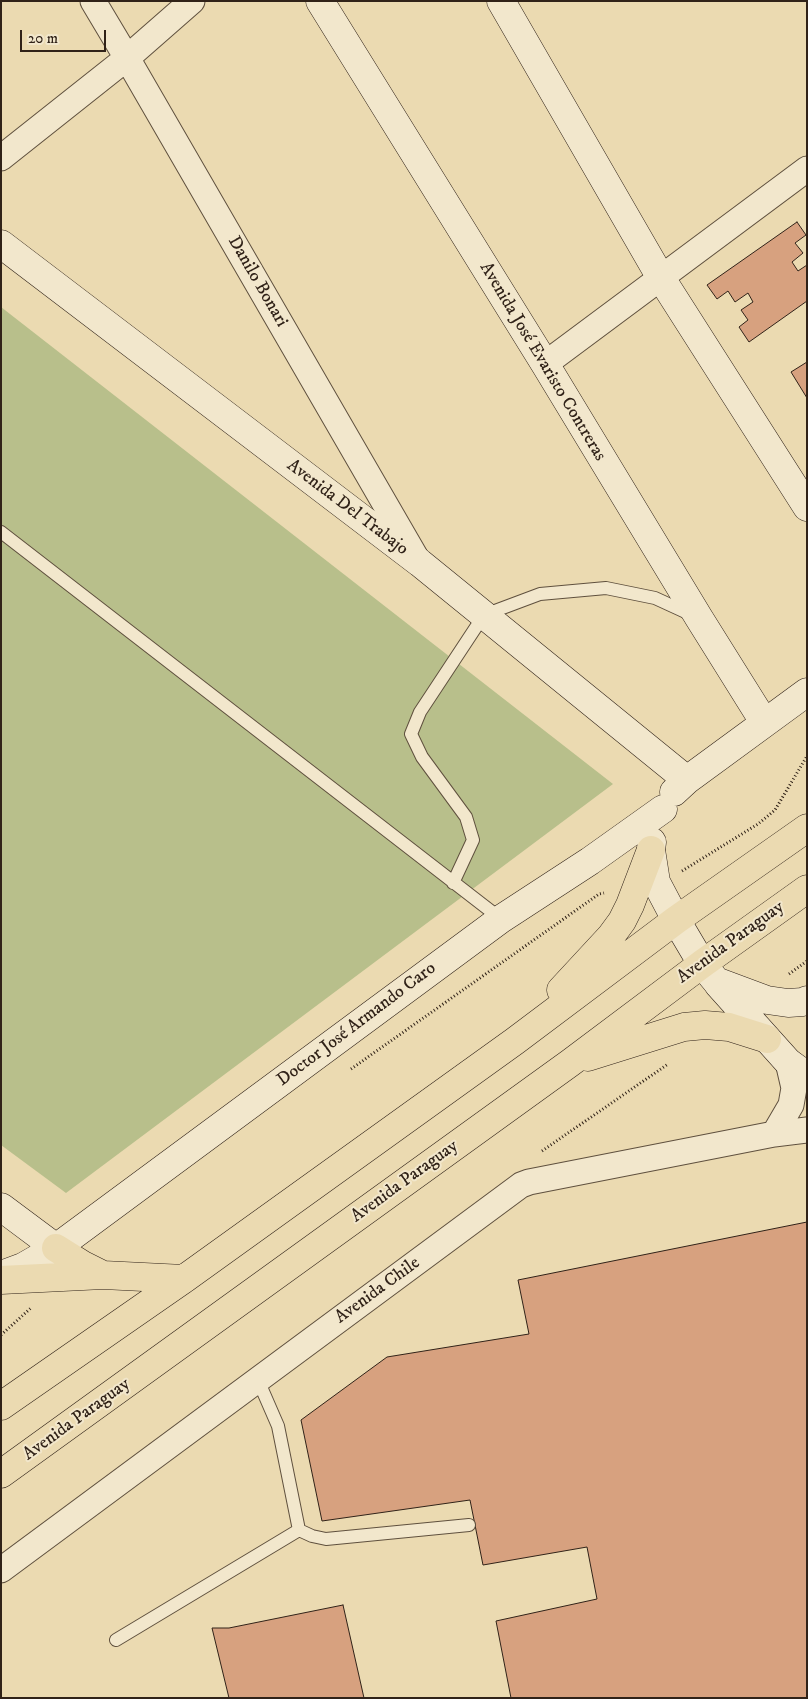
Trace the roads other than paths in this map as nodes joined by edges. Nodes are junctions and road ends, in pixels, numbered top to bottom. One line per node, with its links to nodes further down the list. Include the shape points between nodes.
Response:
1 (93, 1): 5 (street, Danilo Bonari)
2 (192, 1): 5 (street)
3 (320, 1): 10 (street, Avenida José Evaristo Contreras)
4 (501, 1): 9 (street)
5 (127, 58): 6 (street); 13 (street, Danilo Bonari)
6 (1, 158)
7 (807, 169): 9 (street)
8 (1, 244): 13 (street, Avenida Del Trabajo)
9 (661, 278): 10 (street); 11 (street)
10 (545, 364): 15 (street, Avenida José Evaristo Contreras)
11 (807, 507)
12 (1, 532): 22 (lane)
13 (420, 563): 14 (street, Avenida Del Trabajo)
14 (484, 615): 15 (lane, via 540,594 606,588 656,598); 18 (street, Avenida Del Trabajo); 22 (lane, via 420,712 411,734 422,758 466,817 473,840)
15 (698, 618): 17 (street, Avenida José Evaristo Contreras)
16 (807, 692): 17 (street)
17 (764, 722): 18 (street)
18 (687, 780): 19 (street)
19 (663, 809): 21 (street); 25 (street, Doctor José Armando Caro)
20 (807, 828): 26 (main road)
21 (650, 850): 23 (main road)
22 (453, 883): 25 (lane)
23 (647, 884): 26 (street); 30 (main road, via 611,936)
24 (807, 888): 27 (main road, Avenida Paraguay)
25 (501, 919): 36 (street, Doctor José Armando Caro)
26 (676, 920): 27 (street); 30 (main road)
27 (709, 972): 28 (street, via 767,1000 788,1003); 29 (street); 31 (main road, Avenida Paraguay)
28 (807, 1000)
29 (768, 1040): 31 (main road, via 728,1027 691,1026); 32 (street)
30 (515, 1041): 39 (main road)
31 (570, 1063): 43 (main road, Avenida Paraguay)
32 (798, 1069): 34 (street, via 791,1105)
33 (807, 1130): 34 (street, Avenida Chile)
34 (774, 1134): 41 (street, Avenida Chile, via 521,1185)
35 (1, 1207): 36 (street)
36 (56, 1248): 37 (street, Doctor José Armando Caro, via 23,1267); 38 (main road)
37 (1, 1275)
38 (103, 1275): 39 (main road); 40 (main road)
39 (184, 1279): 42 (main road)
40 (1, 1280)
41 (258, 1380): 45 (lane, via 278,1426); 46 (street, Avenida Chile)
42 (1, 1406)
43 (1, 1474)
44 (469, 1525): 45 (lane, via 326,1539)
45 (299, 1530): 47 (lane)
46 (1, 1570)
47 (116, 1640)

